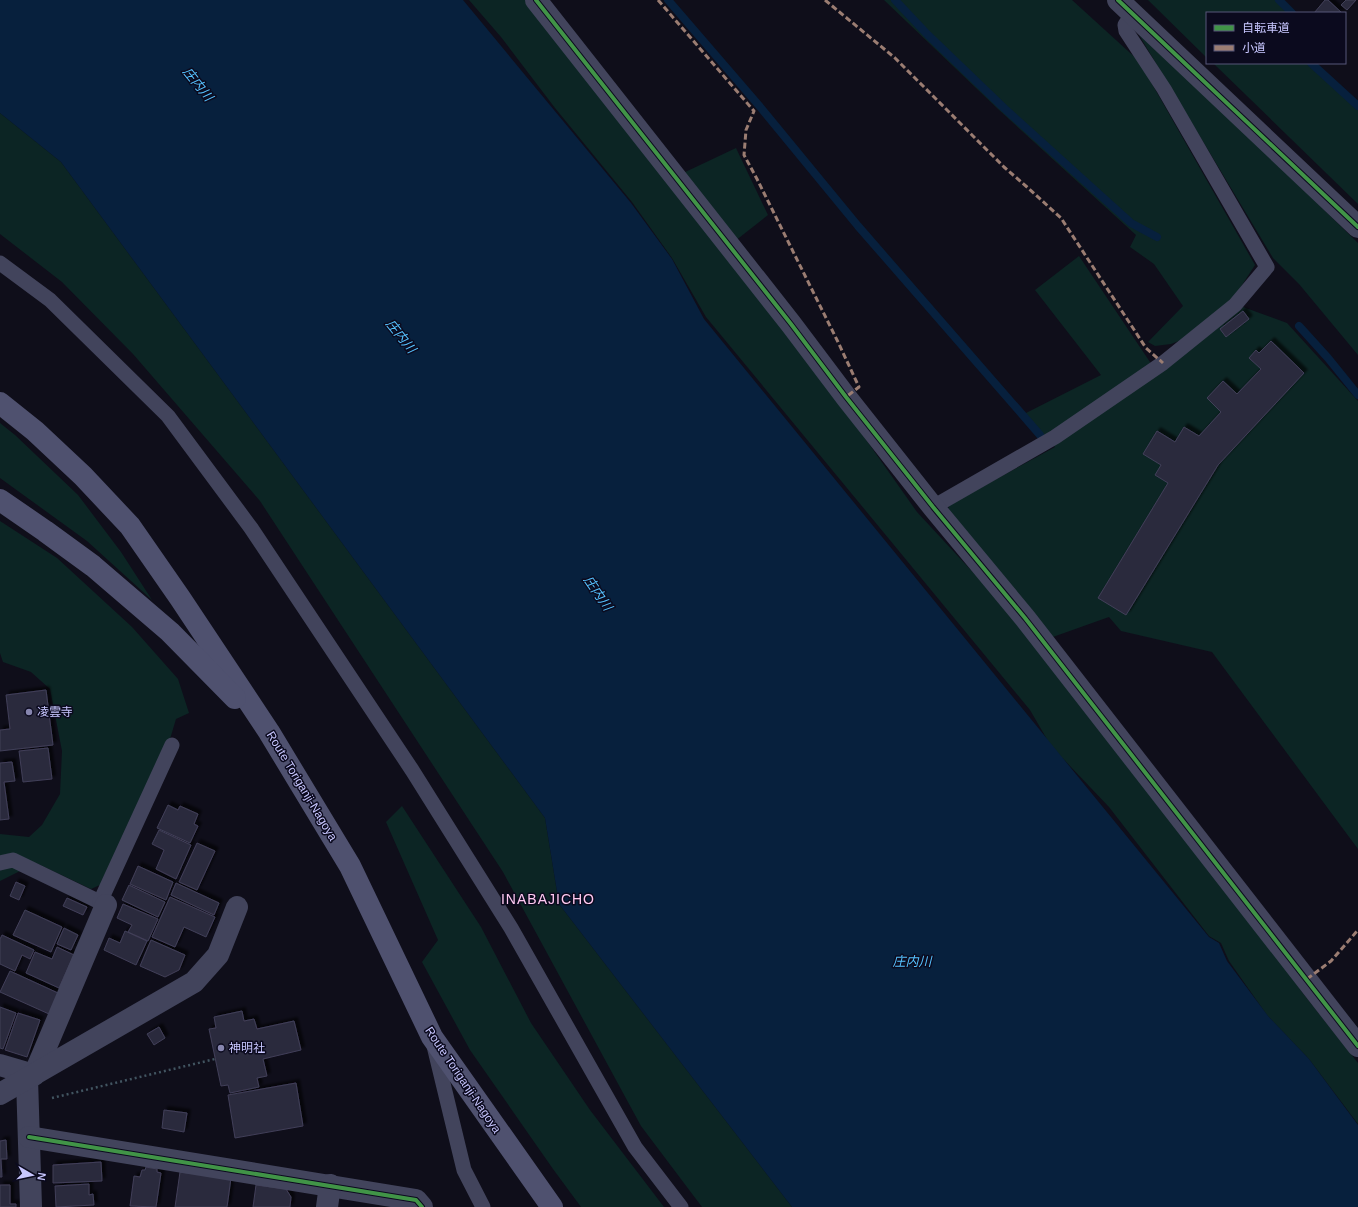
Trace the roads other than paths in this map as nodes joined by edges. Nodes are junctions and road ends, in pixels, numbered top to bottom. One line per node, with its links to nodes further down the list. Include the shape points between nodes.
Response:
1 (536, 0): 7 (street)
2 (1125, 6): 3 (street); 7 (lane, via 1126,31 1164,89 1267,266 1235,306 1163,363 1055,437)
3 (1358, 227)
4 (0, 263): 25 (lane, via 50,300 168,416 251,528 412,770 511,928 635,1147)
5 (0, 403): 8 (main road, Route Toriganji-Nagoya, via 35,431 83,476 130,526)
6 (0, 500): 8 (main road, via 92,566 170,632)
7 (933, 507): 14 (street, via 1025,618)
8 (269, 732): 13 (main road, Route Toriganji-Nagoya, via 350,866)
9 (172, 745): 11 (lane)
10 (0, 862): 11 (lane, via 12,860)
11 (103, 903): 16 (street)
12 (237, 907): 16 (street, via 218,955 194,982)
13 (432, 1037): 23 (lane, via 464,1170); 24 (main road, Route Toriganji-Nagoya)
14 (1358, 1046)
15 (0, 1065): 16 (street)
16 (30, 1077): 17 (street); 18 (street)
17 (0, 1094)
18 (29, 1137): 19 (street); 20 (street)
19 (330, 1185): 21 (street); 22 (street, via 416,1200)
20 (32, 1207)
21 (326, 1207)
22 (422, 1207)
23 (483, 1207)
24 (552, 1207)
25 (681, 1207)

